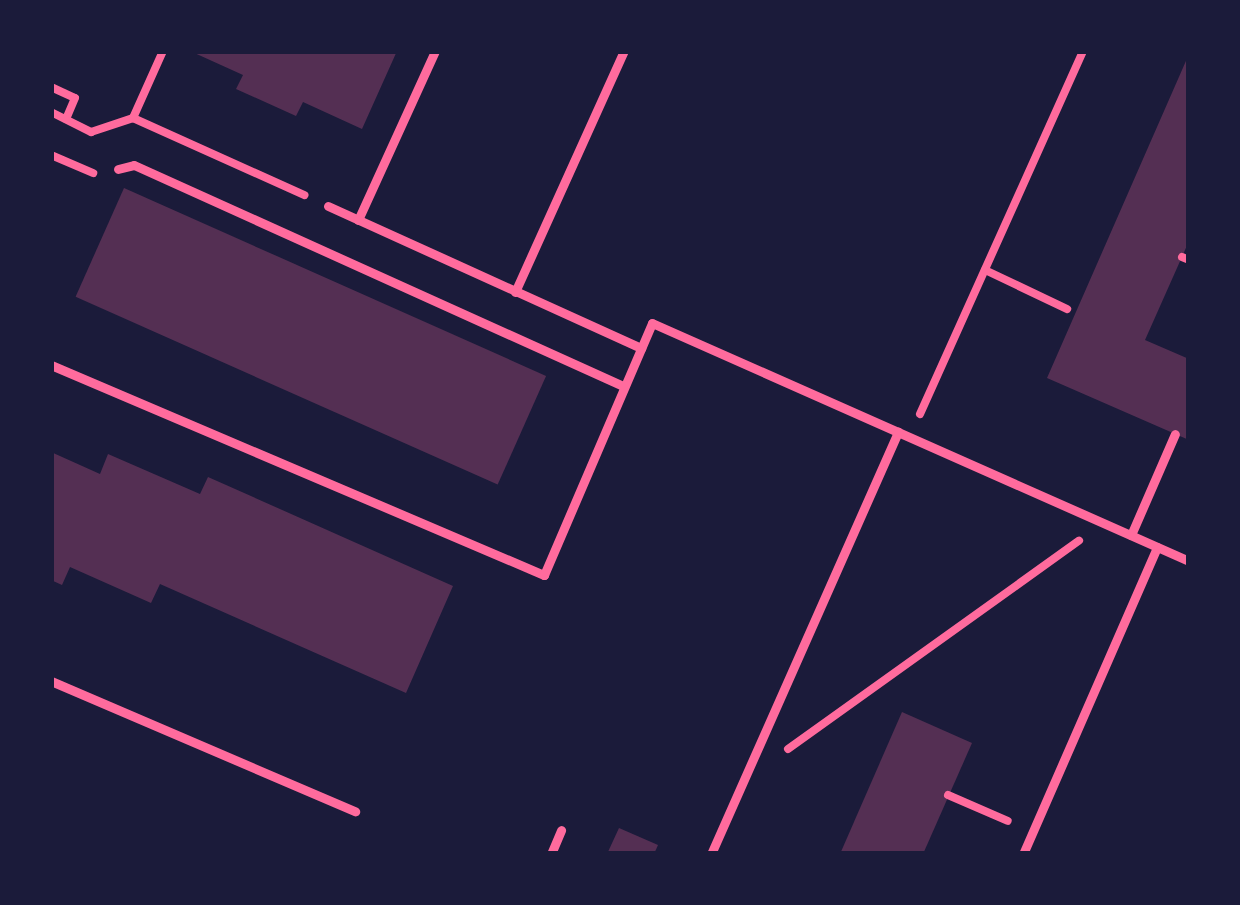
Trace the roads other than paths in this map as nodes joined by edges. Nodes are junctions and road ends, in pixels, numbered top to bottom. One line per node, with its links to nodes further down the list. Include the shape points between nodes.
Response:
1 (435, 51): 5 (lane)
2 (624, 51): 6 (lane)
3 (118, 169): 9 (lane, via 134,165)
4 (328, 206): 5 (lane)
5 (358, 220): 6 (lane)
6 (515, 292): 7 (lane)
7 (641, 348): 9 (lane); 10 (lane, via 652,323)
8 (51, 365): 9 (lane, via 544,575)
9 (623, 386)
10 (898, 432): 12 (lane); 19 (lane)
11 (1175, 434): 12 (lane)
12 (1131, 535): 13 (lane)
13 (1157, 547): 14 (lane); 20 (lane)
14 (1189, 561)
15 (51, 681): 16 (lane)
16 (355, 811)
17 (561, 830): 18 (lane)
18 (551, 854)
19 (711, 854)
20 (1023, 854)

